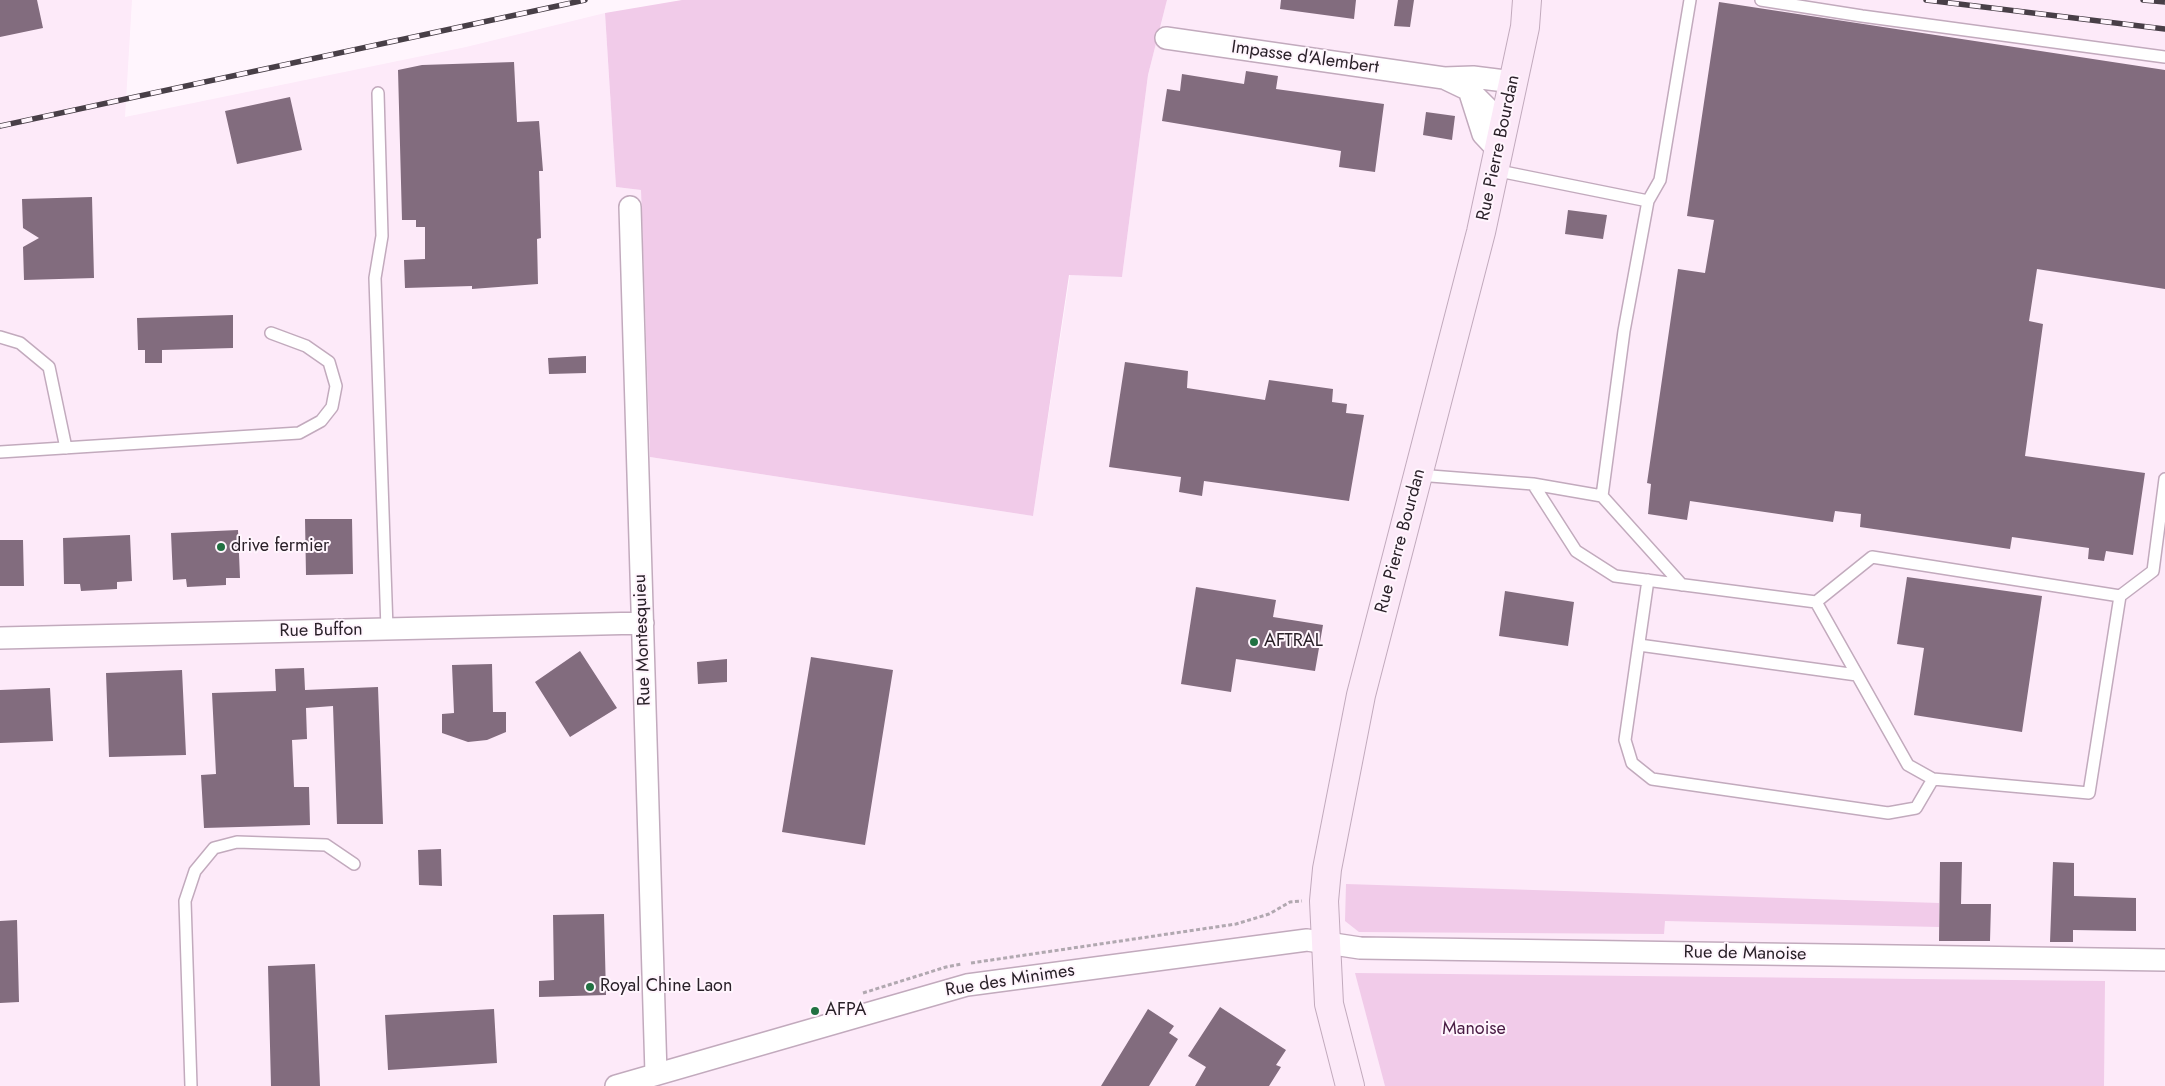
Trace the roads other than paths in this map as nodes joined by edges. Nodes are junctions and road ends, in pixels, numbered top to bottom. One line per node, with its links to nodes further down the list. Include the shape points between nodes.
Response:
1 (1527, 0): 7 (street, Rue Pierre Bourdan)
2 (1690, 0): 12 (lane, via 1660,180)
3 (1762, 0): 5 (lane)
4 (1166, 38): 6 (street, Impasse d'Alembert)
5 (2165, 57)
6 (1444, 78): 7 (street, Impasse d'Alembert, via 1473,77); 8 (street, Impasse d'Alembert)
7 (1513, 82): 10 (street, Rue Pierre Bourdan)
8 (1469, 90): 10 (street, Impasse d'Alembert, via 1492,113); 11 (street, via 1483,134)
9 (378, 93): 27 (lane, via 382,236 375,278)
10 (1506, 116): 11 (street, Rue Pierre Bourdan)
11 (1496, 160): 12 (lane); 18 (street, Rue Pierre Bourdan, via 1481,232)
12 (1648, 201): 21 (lane, via 1624,331)
13 (630, 207): 26 (street, Rue Montesquieu)
14 (271, 333): 16 (lane, via 306,346 329,362 336,386 332,407 321,421 299,433)
15 (0, 337): 16 (lane, via 20,342 49,366)
16 (66, 448): 17 (lane)
17 (0, 452)
18 (1418, 475): 20 (lane); 33 (street, Rue Pierre Bourdan, via 1361,695 1327,869 1324,901)
19 (2165, 479): 24 (lane, via 2153,571)
20 (1533, 484): 21 (lane); 22 (lane, via 1576,552 1615,576)
21 (1602, 496): 23 (lane)
22 (1648, 580): 23 (lane); 29 (lane)
23 (1682, 585): 25 (lane)
24 (2120, 596): 25 (lane, via 1872,557); 31 (lane, via 2089,793)
25 (1816, 602): 30 (lane)
26 (642, 623): 27 (street, Rue Buffon); 35 (street, Rue Montesquieu)
27 (387, 629): 28 (street, Rue Buffon)
28 (0, 638)
29 (1638, 645): 30 (lane); 31 (lane, via 1625,740 1632,763 1652,779 1888,813 1916,808)
30 (1858, 675): 31 (lane, via 1908,764)
31 (1933, 779)
32 (354, 864): 37 (lane, via 326,845 237,842 214,848 195,871 185,901)
33 (1326, 943): 34 (street, Rue de Manoise, via 1360,948); 36 (street, Rue des Minimes, via 1307,940 967,985); 39 (street, Rue Pierre Bourdan, via 1329,1004)
34 (2165, 960)
35 (656, 1074): 36 (street, Rue des Minimes); 38 (street, Rue des Minimes)
36 (678, 1077)
37 (191, 1086)
38 (616, 1086)
39 (1350, 1086)

